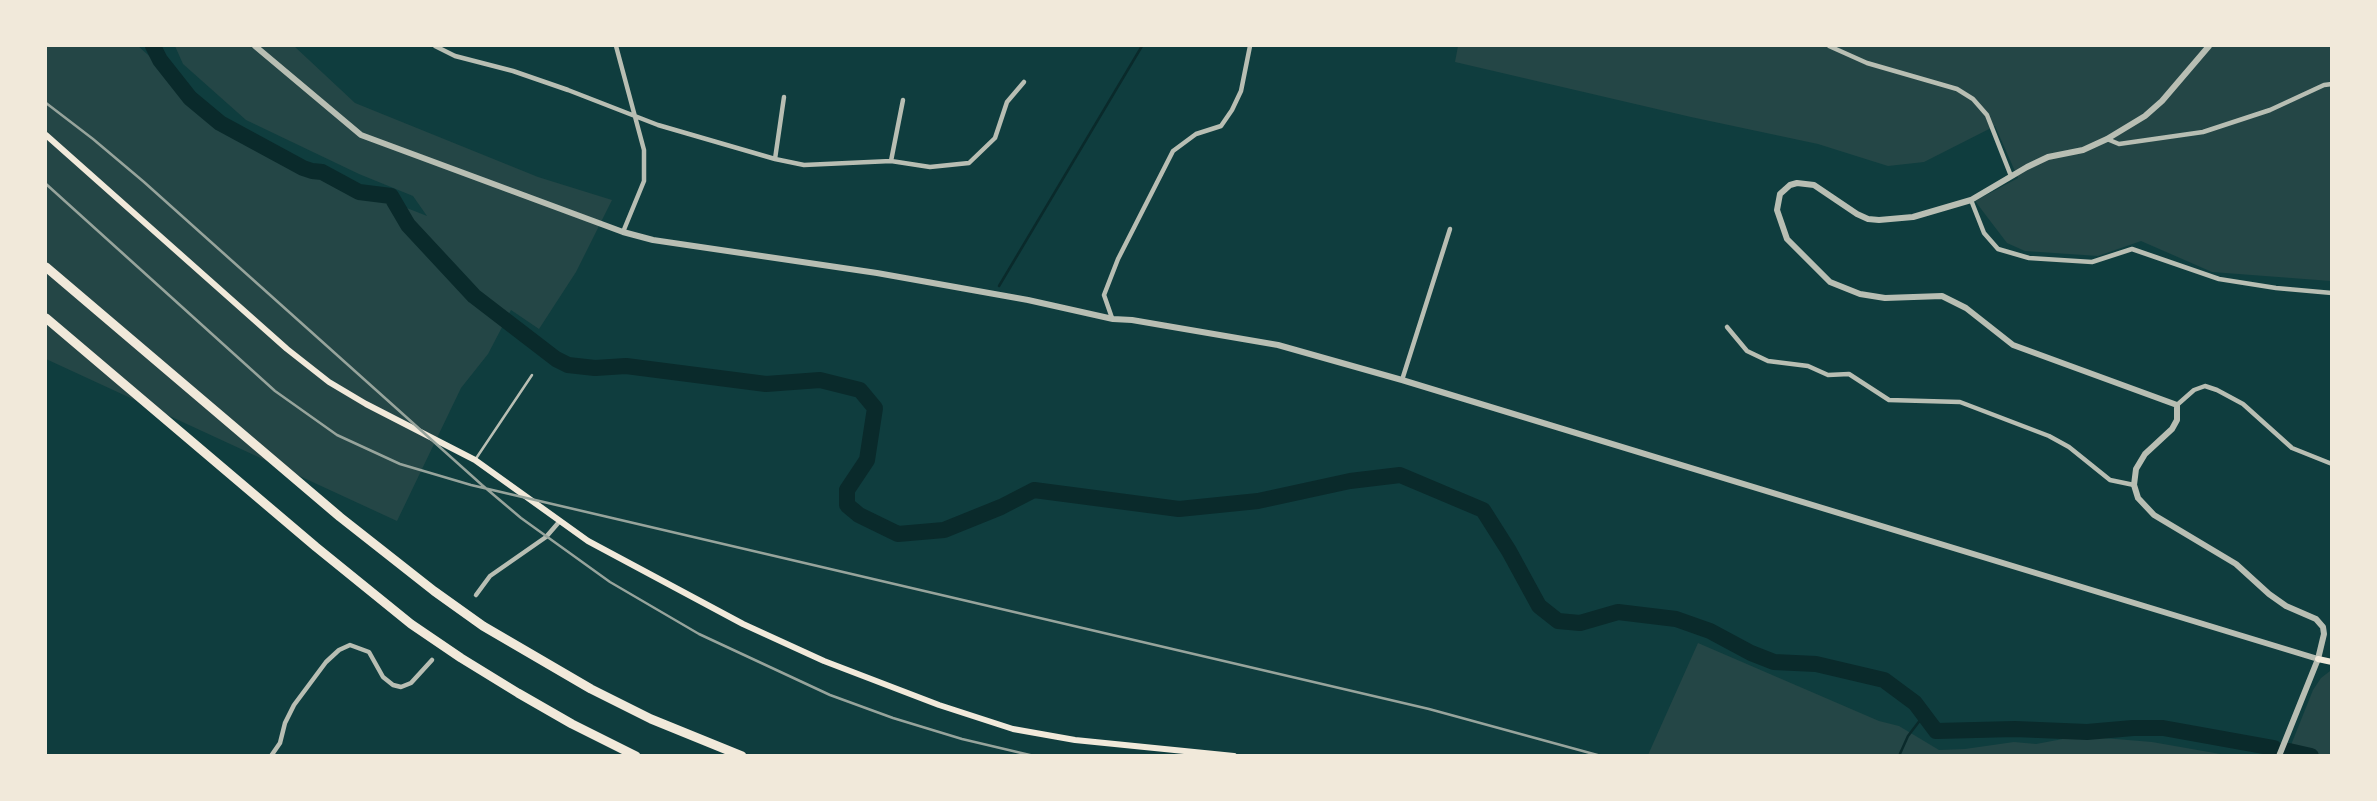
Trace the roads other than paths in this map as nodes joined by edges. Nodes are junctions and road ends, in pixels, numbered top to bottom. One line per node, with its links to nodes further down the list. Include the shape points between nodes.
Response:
1 (255, 46): 19 (street, via 361,135)
2 (435, 46): 11 (street)
3 (616, 46): 11 (street)
4 (1250, 46): 23 (street, via 1233,110 1221,126 1196,134 1173,151 1118,259 1104,295)
5 (1829, 46): 16 (street, via 1867,64 1957,89 1973,99 1988,116)
6 (2210, 46): 13 (street, via 2145,117)
7 (1024, 82): 15 (street, via 1007,102 995,138 969,163 930,167)
8 (2332, 84): 13 (street, via 2203,132 2119,144)
9 (784, 97): 14 (street)
10 (903, 100): 15 (street)
11 (635, 117): 14 (street); 19 (street, via 644,149 645,181)
12 (46, 135): 28 (main road, via 306,366 366,404)
13 (2107, 139): 16 (street, via 2083,150 2048,157)
14 (775, 159): 15 (street, via 804,165)
15 (891, 160)
16 (2011, 176): 17 (street)
17 (1971, 200): 21 (street, via 1984,233 1998,249 2029,258 2092,262 2132,249 2219,279); 27 (street, via 1913,217 1868,219 1814,185 1797,183 1780,194 1777,210 1787,239 1830,282 1885,298 1942,296 2013,345)
18 (1450, 229): 26 (street)
19 (623, 232): 23 (street, via 967,288)
20 (46, 267): 40 (highway, via 340,517 483,626 591,689)
21 (2332, 293)
22 (46, 318): 39 (highway, via 411,624 518,693)
23 (1113, 319): 26 (street, via 1278,345)
24 (1727, 327): 30 (street, via 1747,351 1768,361 1808,366 1828,375 1849,374 1889,400 1960,402 2049,436 2110,480)
25 (532, 375): 28 (lane)
26 (1402, 380): 35 (street)
27 (2177, 405): 29 (street, via 2194,390 2206,386 2217,390 2243,404 2292,448); 30 (street, via 2172,429 2140,461)
28 (475, 460): 31 (main road)
29 (2332, 464)
30 (2134, 485): 33 (street, via 2138,498 2154,515 2236,564 2269,594)
31 (559, 522): 32 (street, via 546,537 490,576); 41 (main road, via 784,645 976,718 1048,736)
32 (476, 595)
33 (2323, 627): 34 (street); 35 (street)
34 (2332, 628)
35 (2318, 659): 37 (main road); 42 (street)
36 (432, 660): 38 (street, via 411,683 401,687 383,677 369,652 350,645 339,650 295,705)
37 (2332, 662)
38 (271, 755)
39 (636, 755)
40 (742, 755)
41 (1234, 755)
42 (2279, 755)

